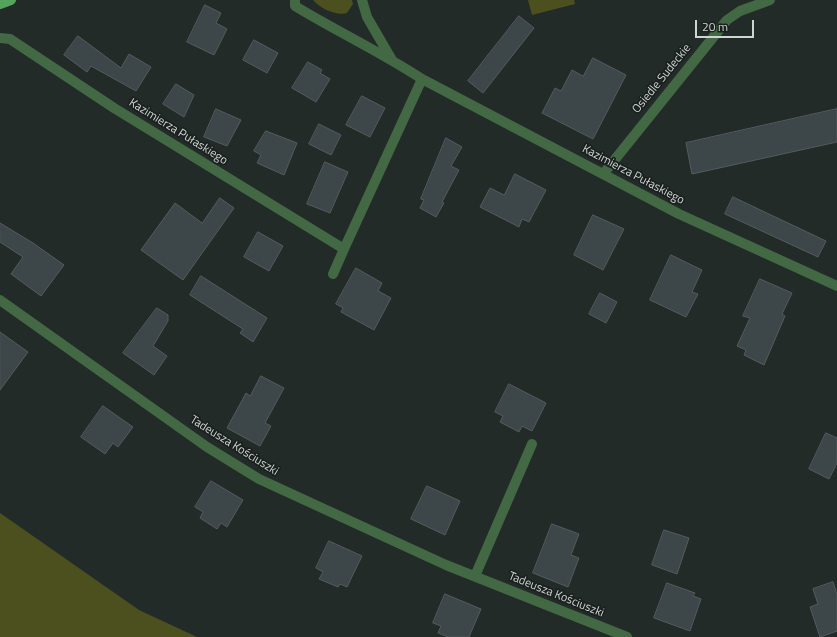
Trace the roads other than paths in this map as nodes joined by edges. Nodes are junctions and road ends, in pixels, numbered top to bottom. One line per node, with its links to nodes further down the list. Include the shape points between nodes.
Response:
1 (11, 0): 5 (main road)
2 (295, 0): 7 (street, Kazimierza Pułaskiego, via 295,6 322,23)
3 (362, 0): 7 (street, Kazimierza Pułaskiego, via 367,17)
4 (770, 0): 9 (street, Osiedle Sudeckie, via 740,11 727,20)
5 (0, 4)
6 (0, 38): 10 (street, Kazimierza Pułaskiego, via 10,39 114,108)
7 (392, 60): 8 (street, Kazimierza Pułaskiego)
8 (422, 79): 9 (street, Kazimierza Pułaskiego); 10 (street)
9 (604, 173): 12 (street, Kazimierza Pułaskiego, via 679,214)
10 (344, 249): 11 (street)
11 (333, 274)
12 (837, 286)
13 (0, 300): 15 (street, Tadeusza Kościuszki, via 207,447 259,479)
14 (532, 444): 15 (street)
15 (475, 576): 16 (street, Tadeusza Kościuszki)
16 (628, 637)

